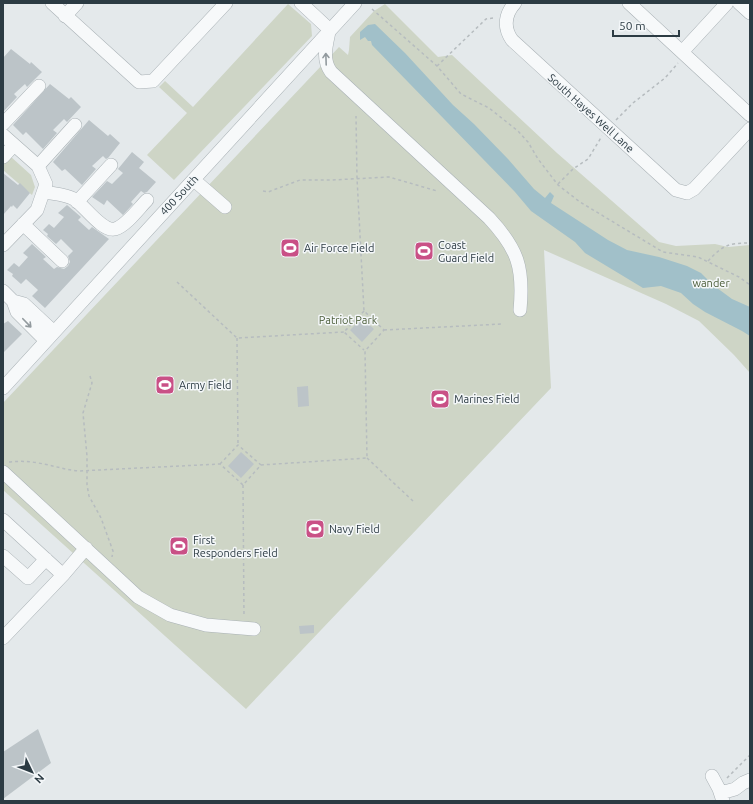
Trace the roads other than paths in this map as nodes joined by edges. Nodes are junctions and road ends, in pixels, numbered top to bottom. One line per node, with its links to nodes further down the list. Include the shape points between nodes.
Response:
1 (52, 3): 11 (street)
2 (77, 3): 11 (street)
3 (226, 3): 11 (street, via 153,81 139,82)
4 (301, 3): 12 (street)
5 (356, 3): 12 (street, 400 South)
6 (515, 3): 18 (street, South Hayes Well Lane, via 507,15 506,26 509,36 515,43 679,192 685,193 694,189)
7 (629, 3): 13 (street)
8 (727, 3): 13 (street)
9 (739, 3): 10 (street)
10 (750, 13)
11 (65, 16)
12 (330, 30): 24 (street, 400 South); 33 (street, one-way to 12, via 520,271 517,257 510,244 500,230 326,65 325,56)
13 (680, 58): 15 (street)
14 (39, 86): 16 (street)
15 (750, 115)
16 (3, 124)
17 (75, 125): 23 (street)
18 (750, 129)
19 (3, 135): 20 (street)
20 (14, 145): 21 (street); 23 (street)
21 (3, 157)
22 (111, 165): 27 (street)
23 (38, 166): 25 (street)
24 (194, 180): 28 (street); 34 (street, 400 South)
25 (45, 188): 27 (street); 29 (street, via 37,210)
26 (147, 200): 27 (street, via 122,226 114,229 106,228)
27 (77, 202)
28 (225, 207)
29 (23, 224): 30 (street); 31 (street)
30 (3, 246)
31 (62, 261)
32 (3, 292): 34 (street, via 13,301 16,312)
33 (520, 310)
34 (50, 336): 35 (street, 400 South)
35 (3, 388)
36 (6, 467): 38 (street)
37 (3, 520): 40 (street)
38 (86, 548): 41 (street); 42 (street, via 138,597 170,615 206,625)
39 (3, 556): 40 (street, via 28,578)
40 (46, 560): 41 (street)
41 (63, 575): 43 (street)
42 (254, 629)
43 (3, 638)
44 (712, 776): 48 (street)
45 (750, 780): 46 (street)
46 (735, 789): 47 (street); 48 (street)
47 (750, 789)
48 (722, 797)

